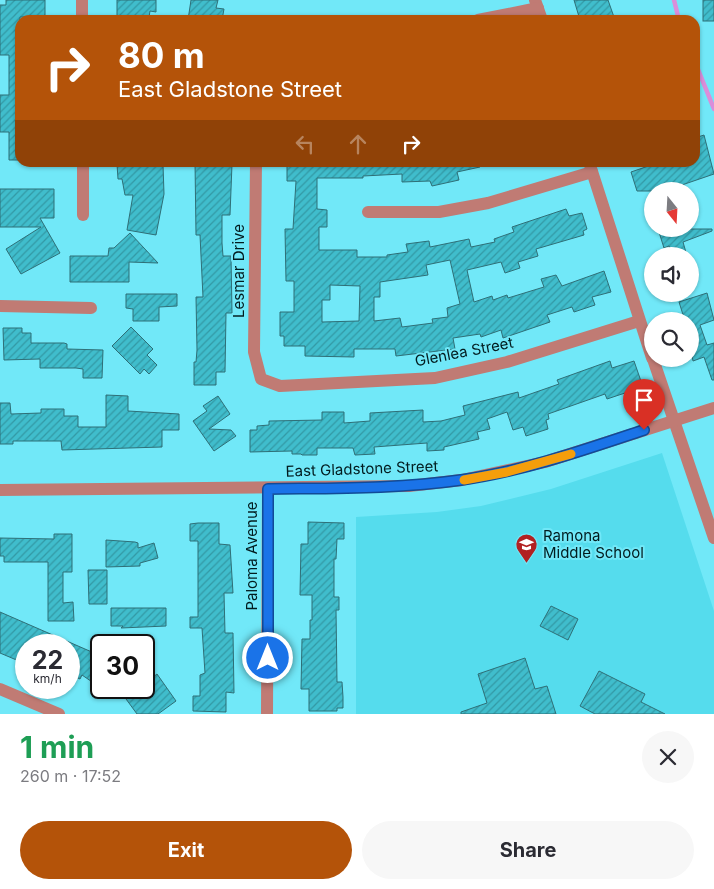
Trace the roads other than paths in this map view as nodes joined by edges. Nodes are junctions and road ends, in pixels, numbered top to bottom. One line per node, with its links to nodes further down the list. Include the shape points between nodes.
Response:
1 (82, 0): 3 (street)
2 (538, 9): 4 (street)
3 (82, 15)
4 (505, 15)
5 (83, 167): 9 (street)
6 (256, 167): 15 (street, Lesmar Drive, via 254,352)
7 (591, 168): 8 (street, via 488,203 439,212); 12 (street)
8 (368, 212)
9 (83, 215)
10 (0, 306): 11 (street)
11 (91, 308)
12 (639, 321): 13 (street); 15 (street, Glenlea Street, via 506,362 435,378 280,386)
13 (644, 334)
14 (656, 367): 17 (street)
15 (261, 379)
16 (714, 408): 17 (street, East Gladstone Street)
17 (675, 420): 18 (street, East Gladstone Street, via 545,462 462,480 409,486); 20 (street)
18 (268, 489): 19 (street, East Gladstone Street); 23 (street, Paloma Avenue)
19 (0, 490)
20 (714, 538)
21 (0, 688): 22 (street)
22 (59, 714)
23 (267, 714)

